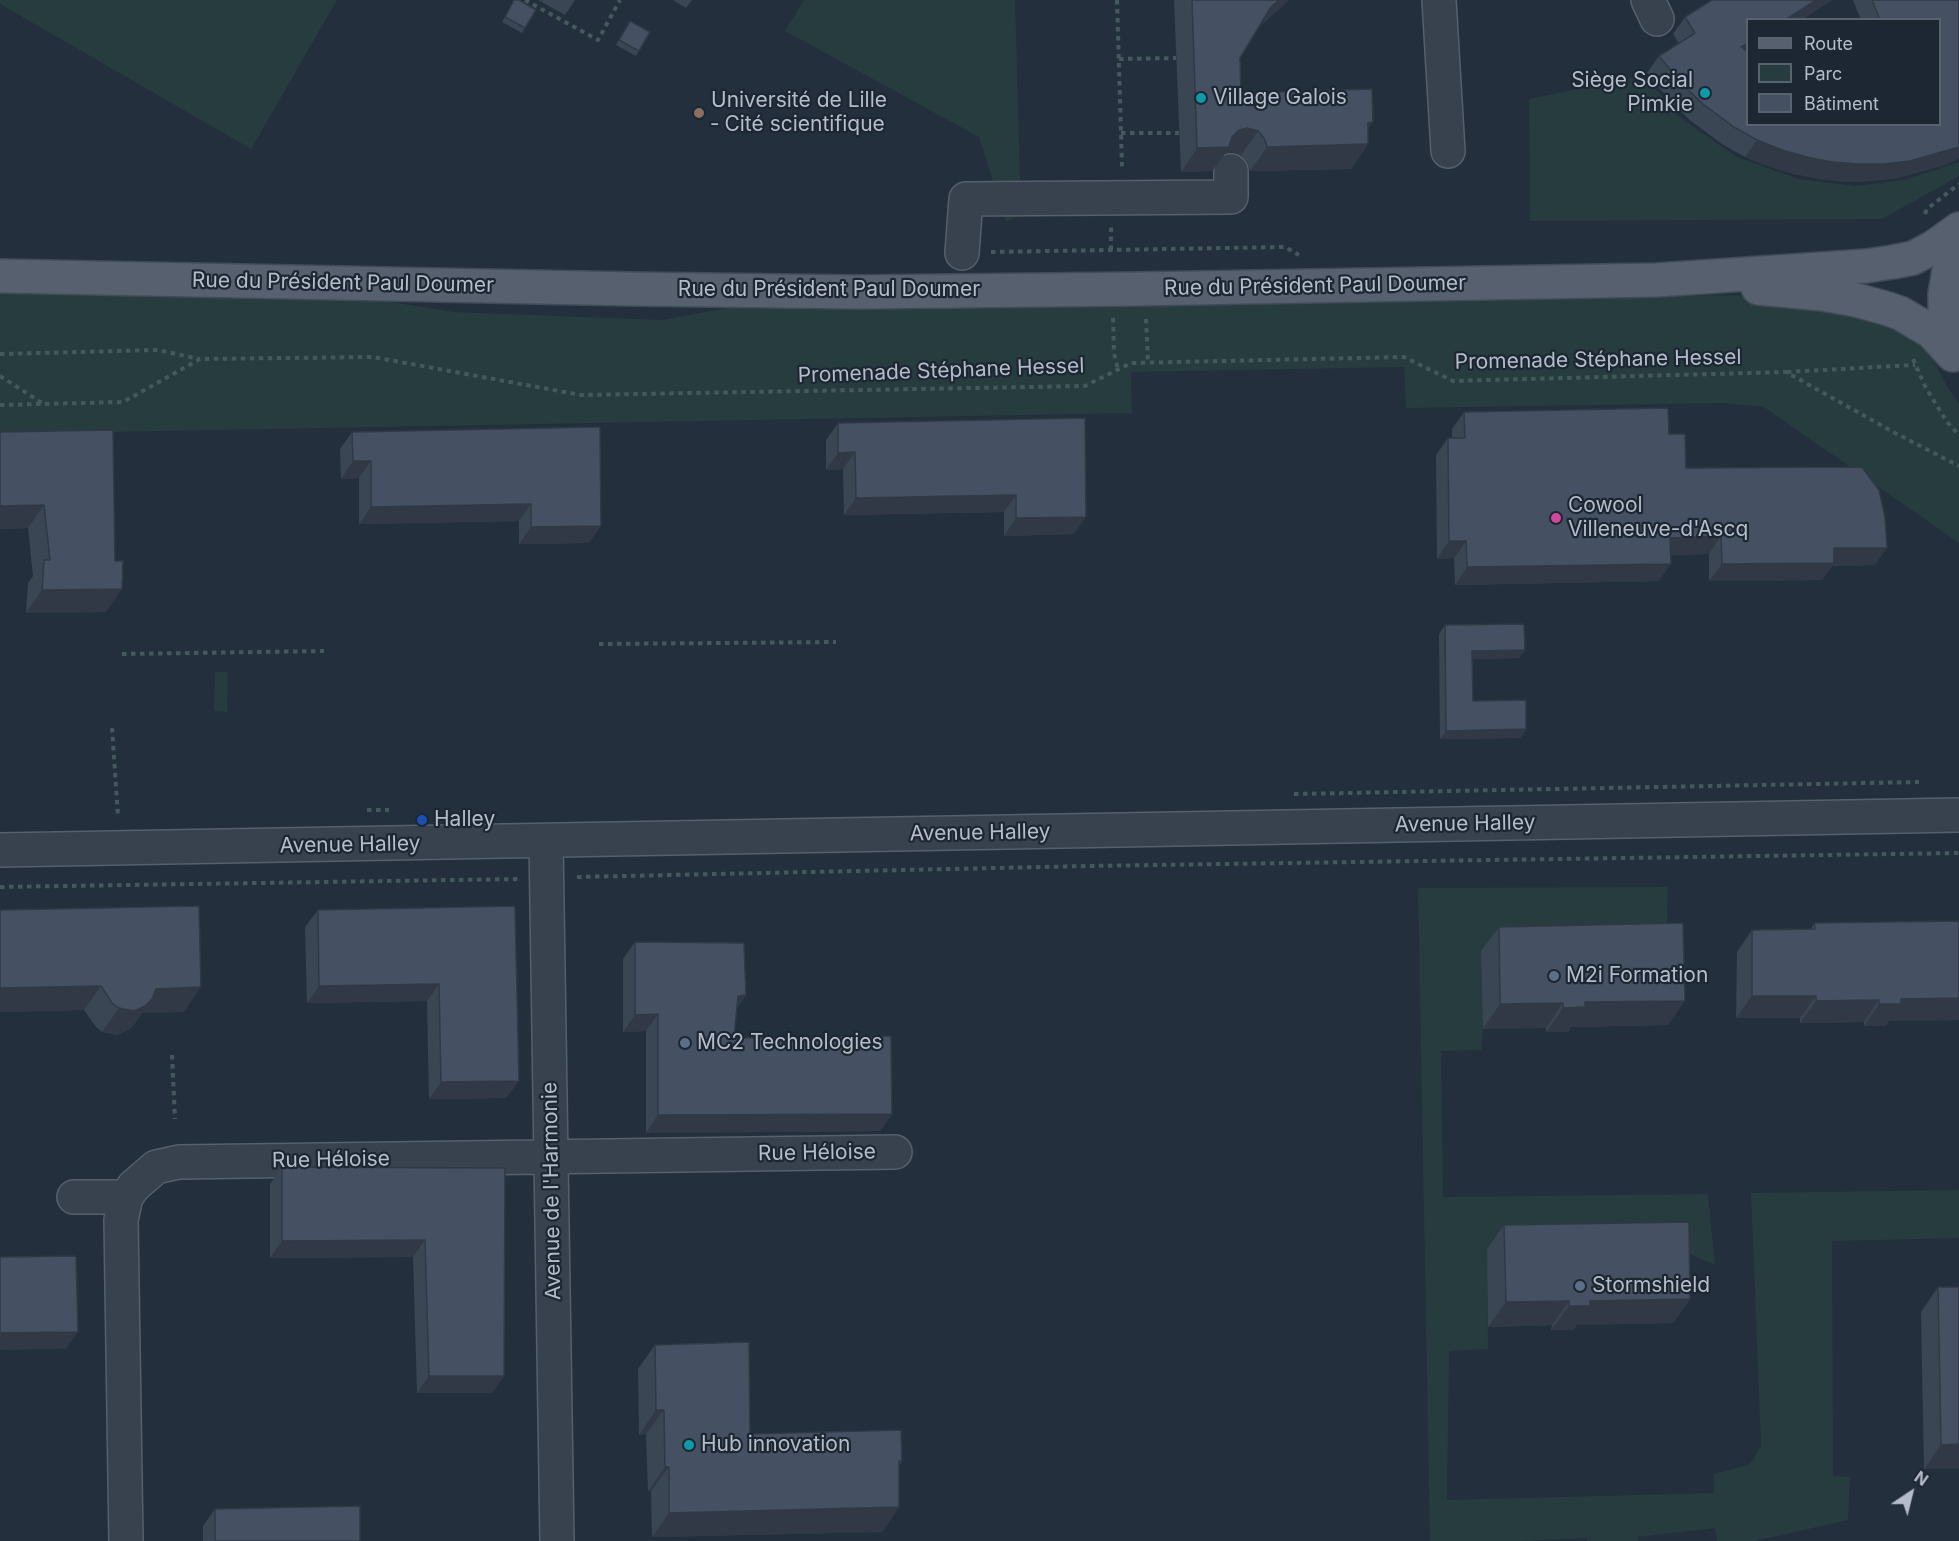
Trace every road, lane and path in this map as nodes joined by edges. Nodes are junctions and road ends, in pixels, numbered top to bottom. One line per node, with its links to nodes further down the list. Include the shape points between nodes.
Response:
1 (525, 0): 2 (path, via 598,40)
2 (620, 0)
3 (1117, 0): 6 (path)
4 (1439, 0): 9 (street)
5 (1176, 58): 6 (path)
6 (1119, 59): 7 (path)
7 (1121, 133): 8 (path); 11 (path)
8 (1179, 133)
9 (1448, 151)
10 (1231, 171): 11 (street, via 1231,197)
11 (1124, 198): 14 (street, via 966,200)
12 (1959, 229): 16 (main road, Rue du Président Paul Doumer, via 1934,248 1893,262)
13 (1959, 242): 20 (main road, via 1944,302 1945,325)
14 (962, 253)
15 (0, 276): 16 (main road, Rue du Président Paul Doumer, via 860,292)
16 (1657, 280): 17 (main road, Rue du Président Paul Doumer, via 1822,294 1875,305)
17 (1908, 318): 20 (main road, Rue du Président Paul Doumer, via 1932,332); 21 (path, via 1907,335)
18 (0, 354): 19 (path, Promenade Stéphane Hessel, via 158,350)
19 (200, 359): 22 (path, Promenade Stéphane Hessel, via 373,357 581,395 1085,386 1131,363 1404,357 1453,381); 24 (path, Promenade Stéphane Hessel, via 123,402)
20 (1956, 362)
21 (1915, 364): 22 (path, Promenade Stéphane Hessel); 26 (path, via 1937,406)
22 (1786, 372): 27 (path)
23 (0, 376): 24 (path)
24 (43, 404): 25 (path, Promenade Stéphane Hessel)
25 (0, 405)
26 (1959, 435)
27 (1959, 466)
28 (836, 642): 29 (path)
29 (599, 644)
30 (324, 651): 31 (path)
31 (122, 654)
32 (112, 728): 34 (path)
33 (1959, 815): 35 (street, Avenue Halley)
34 (118, 816)
35 (546, 841): 36 (street, Avenue Halley); 38 (street, Avenue de l'Harmonie)
36 (0, 850)
37 (1959, 853): 38 (path, Avenue Halley)
38 (546, 878): 39 (path, Avenue Halley); 43 (street, Avenue de l'Harmonie)
39 (0, 887)
40 (172, 1055): 41 (path)
41 (175, 1119)
42 (895, 1152): 43 (street, Rue Héloise)
43 (551, 1156): 45 (street, Rue Héloise, via 179,1162 156,1167); 47 (street, Avenue de l'Harmonie)
44 (74, 1197): 45 (street)
45 (126, 1197): 46 (street, via 121,1220)
46 (126, 1541)
47 (557, 1541)

